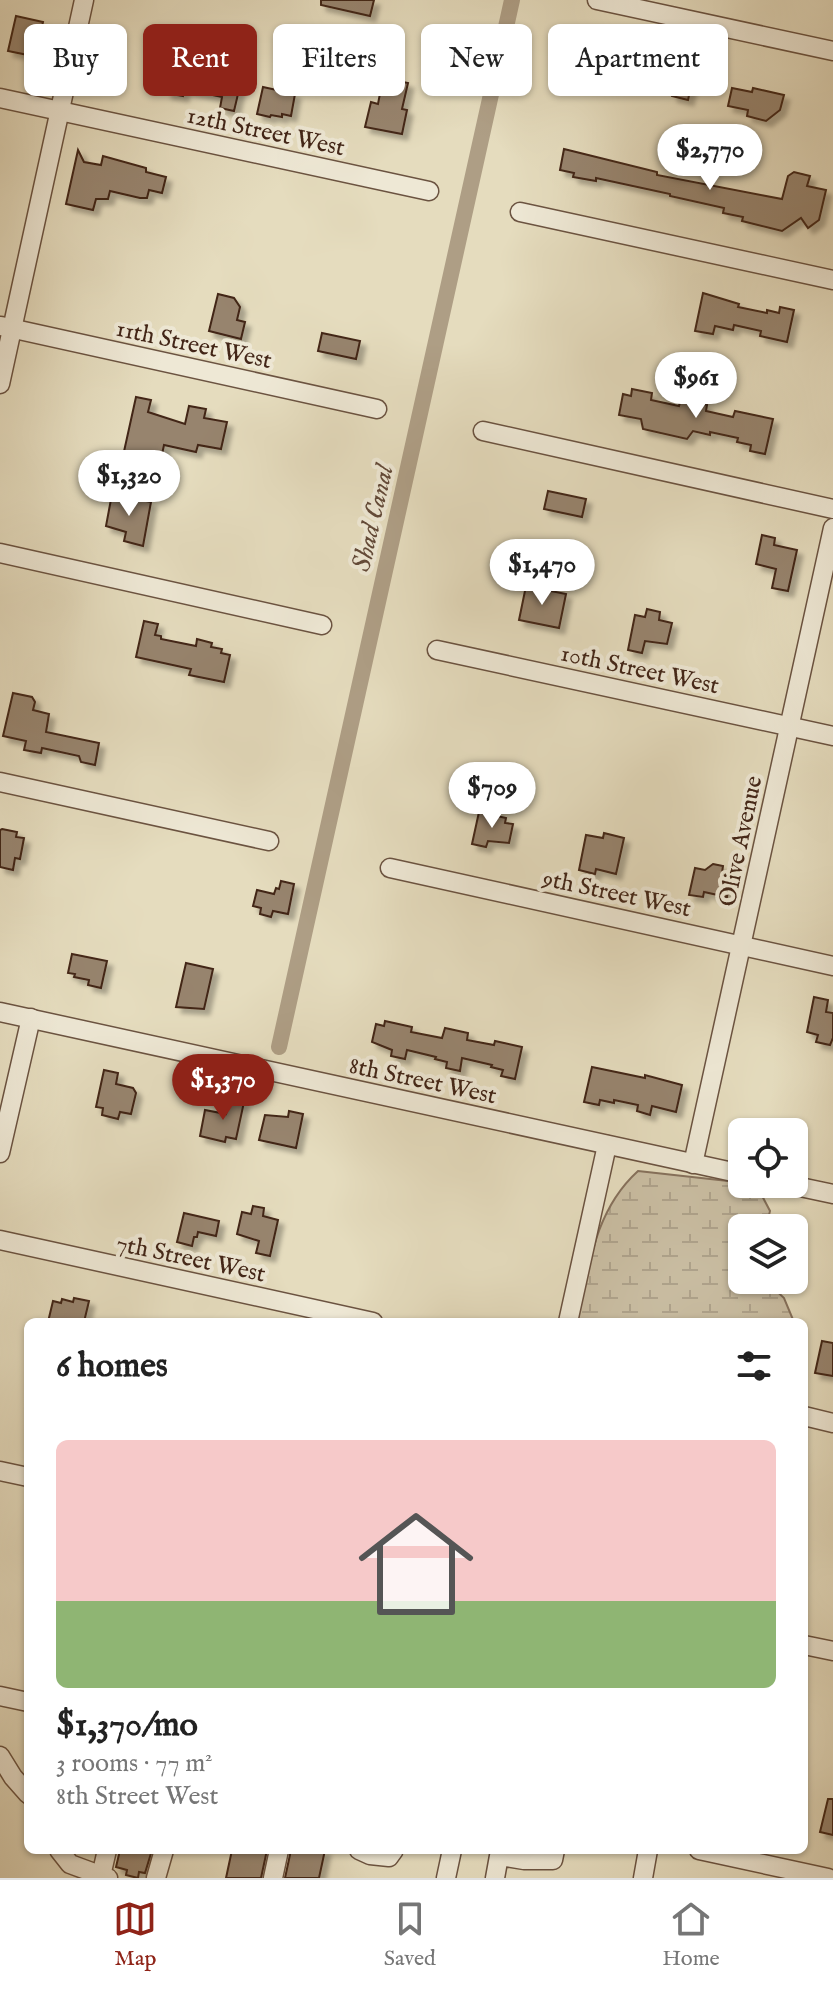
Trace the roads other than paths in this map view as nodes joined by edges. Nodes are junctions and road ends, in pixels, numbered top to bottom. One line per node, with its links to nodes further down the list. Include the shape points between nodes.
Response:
1 (84, 0): 5 (street)
2 (597, 0): 3 (street)
3 (833, 51)
4 (0, 98): 5 (street, 12th Street West)
5 (60, 110): 6 (street, 12th Street West); 9 (street)
6 (429, 191)
7 (520, 212): 8 (street)
8 (833, 280)
9 (6, 327): 10 (street); 11 (street, 11th Street West)
10 (0, 384)
11 (377, 409)
12 (483, 431): 13 (street)
13 (833, 509)
14 (833, 528): 18 (street, Olive Avenue)
15 (0, 553): 16 (street)
16 (322, 625)
17 (437, 650): 18 (street, 10th Street West)
18 (790, 727): 19 (street, 10th Street West); 23 (street, Olive Avenue)
19 (833, 736)
20 (0, 782): 21 (street)
21 (269, 841)
22 (390, 868): 23 (street, 9th Street West)
23 (741, 946): 24 (street, 9th Street West); 29 (street, Olive Avenue)
24 (833, 966)
25 (0, 1012): 26 (street, 8th Street West)
26 (31, 1018): 27 (street, 8th Street West); 28 (street)
27 (607, 1145): 29 (street, 8th Street West); 35 (street)
28 (0, 1153)
29 (693, 1164): 30 (street, 8th Street West)
30 (728, 1171)
31 (808, 1189): 32 (street)
32 (833, 1194)
33 (0, 1240): 34 (street, 7th Street West)
34 (355, 1318)
35 (569, 1318)
36 (808, 1417): 37 (street)
37 (833, 1423)
38 (0, 1471): 39 (street)
39 (24, 1476)
40 (808, 1646): 41 (street)
41 (833, 1651)
42 (0, 1696): 43 (street)
43 (24, 1701)
44 (0, 1756): 45 (street)
45 (24, 1789)
46 (62, 1854): 56 (street, via 70,1864)
47 (107, 1854): 56 (street)
48 (163, 1854): 57 (street)
49 (278, 1854): 58 (street)
50 (368, 1854): 51 (street)
51 (391, 1854)
52 (451, 1854): 59 (street)
53 (554, 1854): 60 (street, via 553,1860 499,1856)
54 (647, 1854): 61 (street)
55 (717, 1854): 62 (street)
56 (104, 1877)
57 (156, 1878)
58 (273, 1878)
59 (446, 1878)
60 (495, 1878)
61 (643, 1878)
62 (828, 1878)

